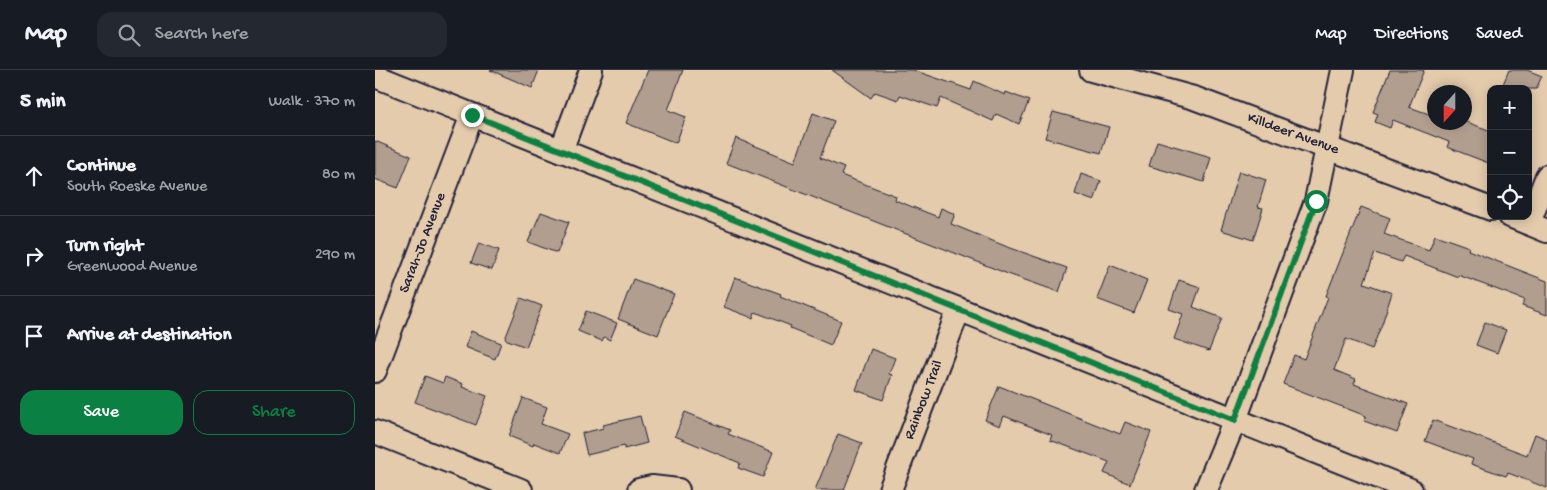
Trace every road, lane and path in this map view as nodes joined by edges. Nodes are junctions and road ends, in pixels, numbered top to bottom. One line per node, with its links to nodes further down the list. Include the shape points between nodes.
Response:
1 (591, 70): 7 (street)
2 (1091, 70): 6 (street, Killdeer Avenue, via 1194,98)
3 (1343, 70): 6 (street)
4 (375, 76): 5 (street)
5 (472, 115): 7 (street); 12 (street, Sarah-Jo Avenue)
6 (1327, 147): 9 (street, Killdeer Avenue); 13 (street, via 1316,201)
7 (561, 151): 11 (street)
8 (1547, 176): 10 (street)
9 (1487, 207)
10 (1529, 223)
11 (959, 309): 13 (street); 18 (street, Rainbow Trail)
12 (375, 371)
13 (1235, 420): 19 (street); 20 (street)
14 (375, 432): 15 (street)
15 (521, 490)
16 (639, 490): 17 (street, via 652,487)
17 (678, 490)
18 (890, 490)
19 (1206, 490)
20 (1411, 490)

